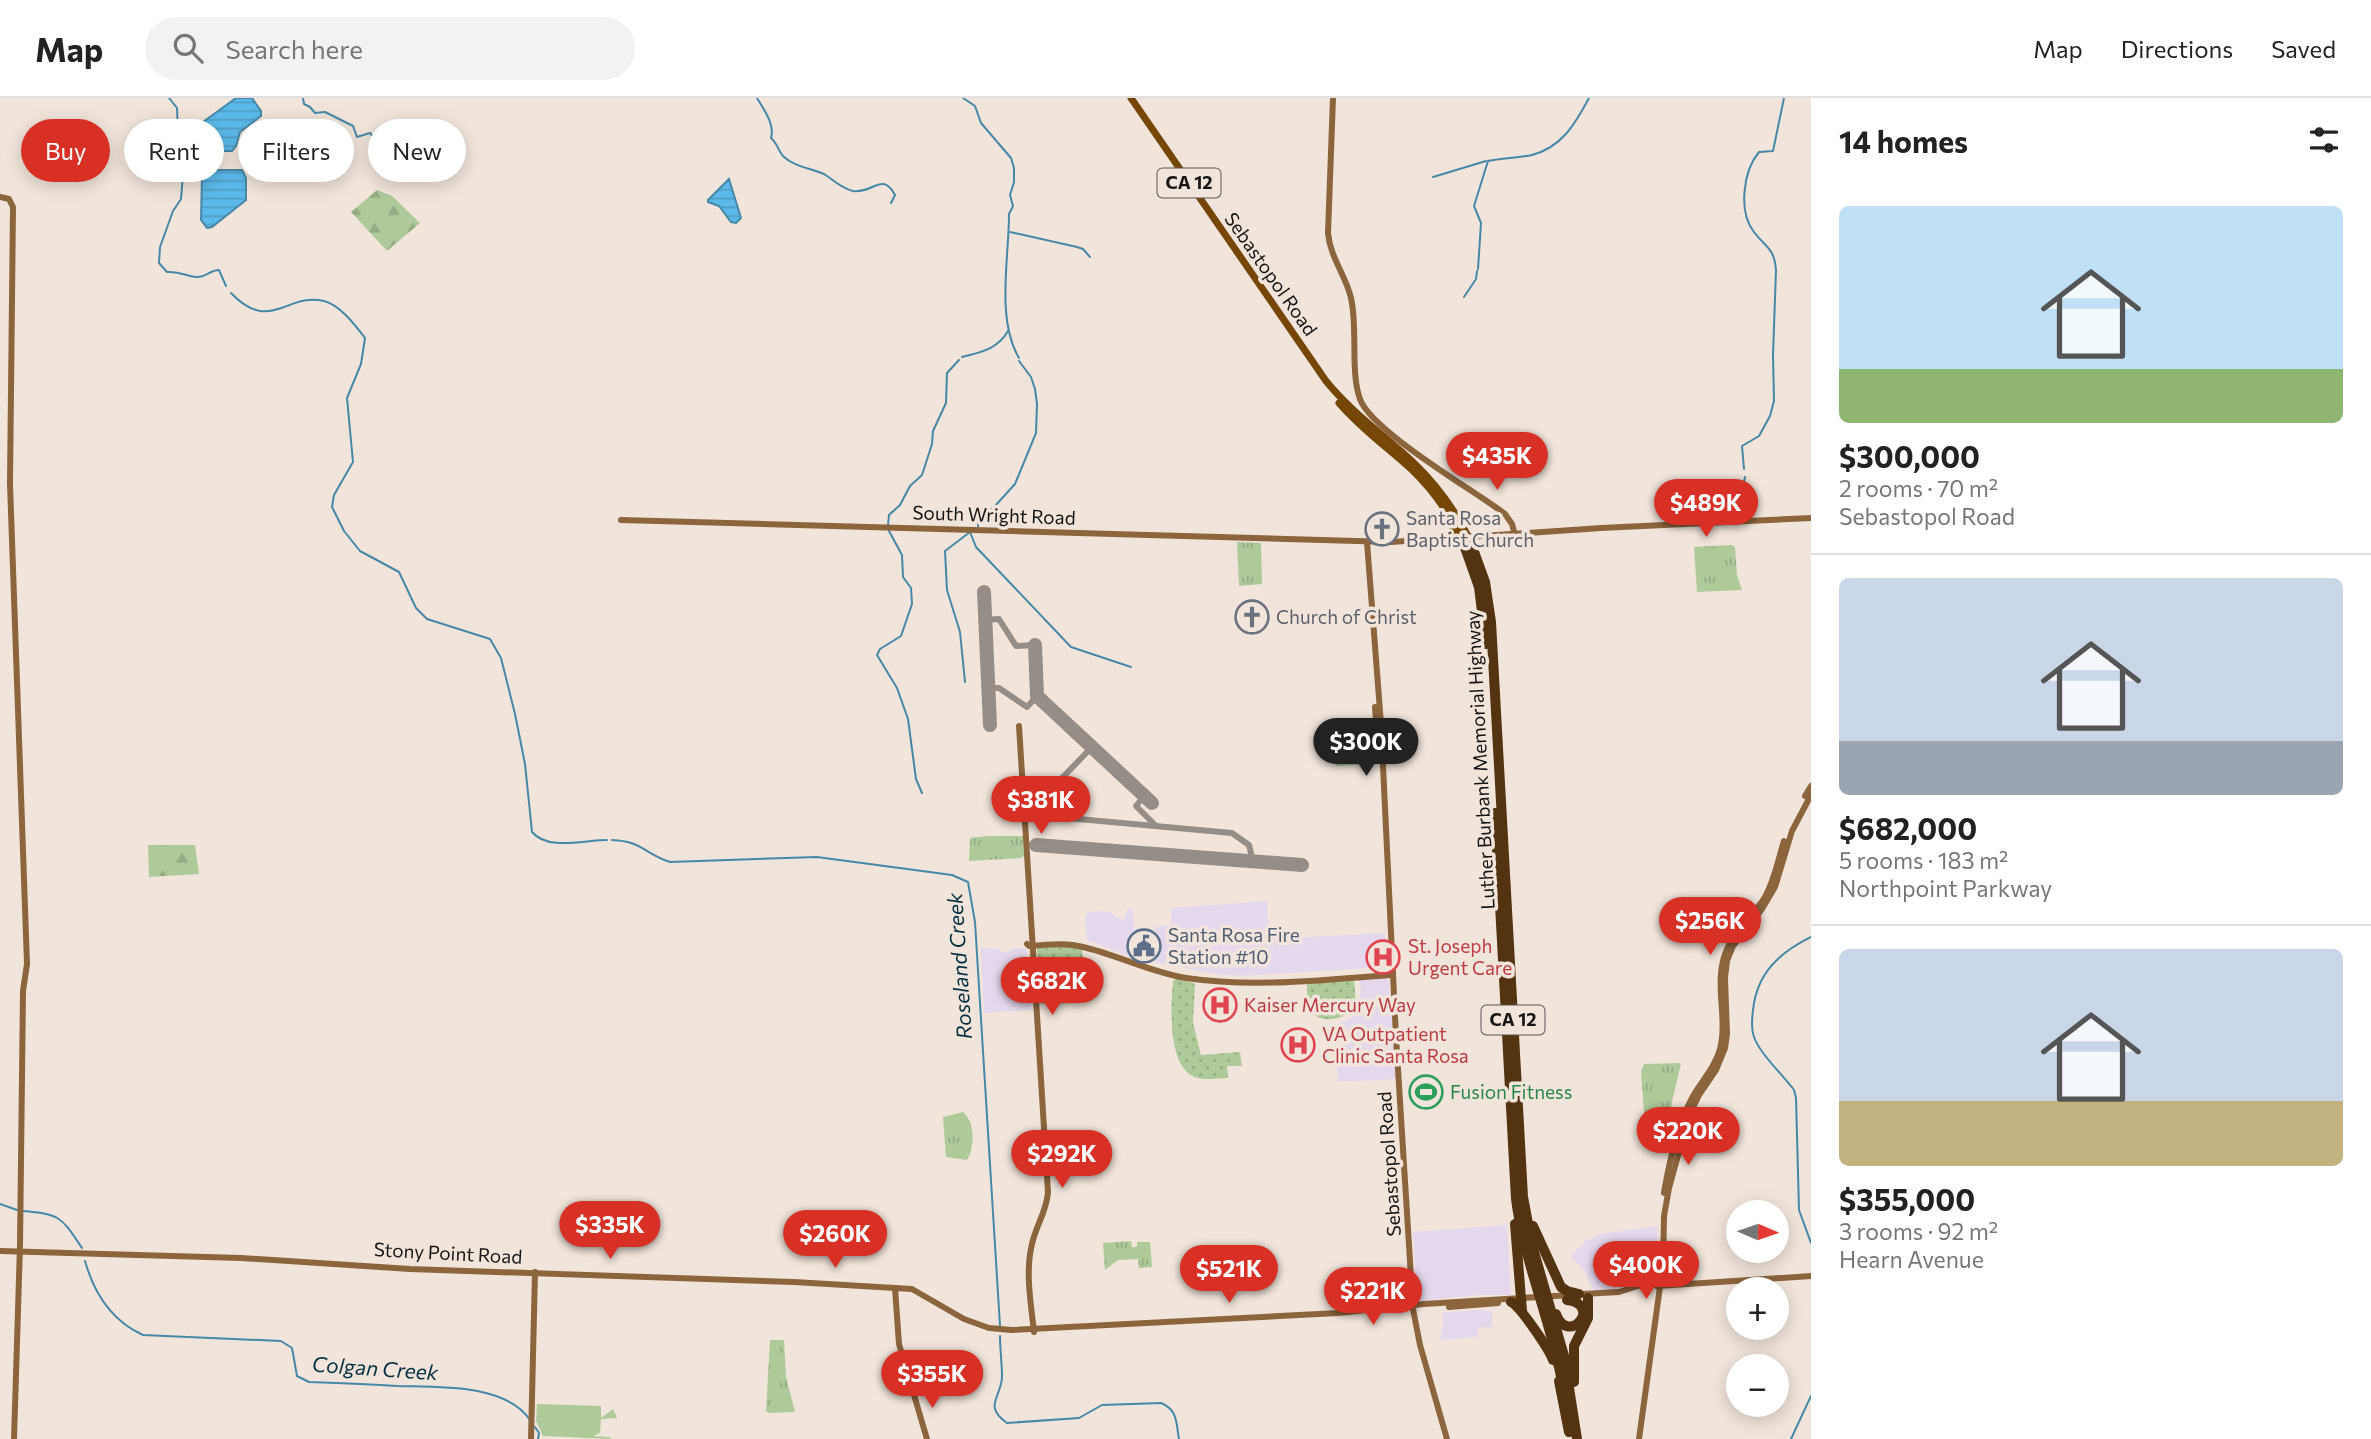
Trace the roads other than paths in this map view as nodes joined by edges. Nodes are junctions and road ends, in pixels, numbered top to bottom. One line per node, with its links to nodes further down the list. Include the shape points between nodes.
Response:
1 (1131, 98): 4 (main road, Sebastopol Road / CA 12)
2 (1333, 98): 8 (main road, via 1328,233 1351,299 1361,401 1407,446 1504,513)
3 (0, 197): 22 (main road, via 9,199 13,207 10,484 27,964)
4 (1314, 364): 5 (main road, Sebastopol Road / CA 12, via 1345,410 1410,468); 10 (main road, Sebastopol Road / CA 12, via 1347,405 1429,479 1451,506)
5 (1442, 505): 10 (main road, Sebastopol Road / CA 12); 11 (main road, via 1454,530)
6 (1811, 519): 8 (main road, South Wright Road)
7 (621, 520): 12 (main road, South Wright Road)
8 (1516, 535): 9 (main road, South Wright Road)
9 (1480, 537): 10 (main road, South Wright Road); 13 (highway)
10 (1465, 538): 11 (main road, South Wright Road); 13 (highway, Luther Burbank Memorial Highway / CA 12); 20 (highway, Luther Burbank Memorial Highway / CA 12, via 1485,628)
11 (1447, 540): 12 (main road, South Wright Road)
12 (1367, 542): 18 (main road, Sebastopol Road)
13 (1476, 556): 19 (highway, Luther Burbank Memorial Highway / CA 12, via 1491,622)
14 (1019, 726): 17 (main road)
15 (1811, 786): 26 (main road, via 1790,825 1769,888 1724,956 1721,1042 1714,1066 1690,1101 1670,1165 1661,1207)
16 (1811, 795): 26 (main road, via 1792,831 1775,887 1729,956 1725,1048 1694,1105 1669,1185)
17 (1033, 944): 18 (main road, via 1084,947 1157,972 1222,982); 34 (main road, via 1045,1192 1026,1253)
18 (1393, 973): 31 (main road, Sebastopol Road)
19 (1517, 1104): 25 (highway, Luther Burbank Memorial Highway / CA 12, via 1524,1204); 28 (highway, via 1534,1227 1561,1287)
20 (1515, 1185): 30 (highway); 35 (highway, Luther Burbank Memorial Highway / CA 12, via 1525,1246 1557,1355)
21 (0, 1251): 22 (main road, Stony Point Road)
22 (20, 1252): 23 (main road, Stony Point Road); 36 (main road)
23 (535, 1272): 27 (main road, Stony Point Road); 37 (main road)
24 (1811, 1276): 26 (main road, Stony Point Road)
25 (1542, 1280): 29 (highway, via 1559,1322 1574,1326 1582,1319 1583,1310 1577,1302); 35 (highway, Luther Burbank Memorial Highway / CA 12, via 1561,1343)
26 (1659, 1285): 28 (main road, Stony Point Road); 40 (main road)
27 (895, 1288): 34 (main road, Stony Point Road, via 926,1298 971,1326 998,1332); 38 (main road, via 899,1343)
28 (1583, 1296): 29 (main road, Stony Point Road); 29 (main road, Stony Point Road); 35 (highway, via 1588,1318 1574,1348)
29 (1559, 1298): 30 (main road, Stony Point Road)
30 (1517, 1300): 31 (main road, Stony Point Road); 35 (highway, via 1553,1359)
31 (1413, 1307): 32 (main road, Stony Point Road); 33 (main road, Stony Point Road); 39 (main road, Sebastopol Road)
32 (1385, 1308): 33 (main road); 34 (main road, Stony Point Road)
33 (1375, 1313): 34 (main road, Stony Point Road)
34 (1031, 1331)
35 (1573, 1434)
36 (14, 1439)
37 (531, 1439)
38 (927, 1439)
39 (1447, 1439)
40 (1639, 1439)

